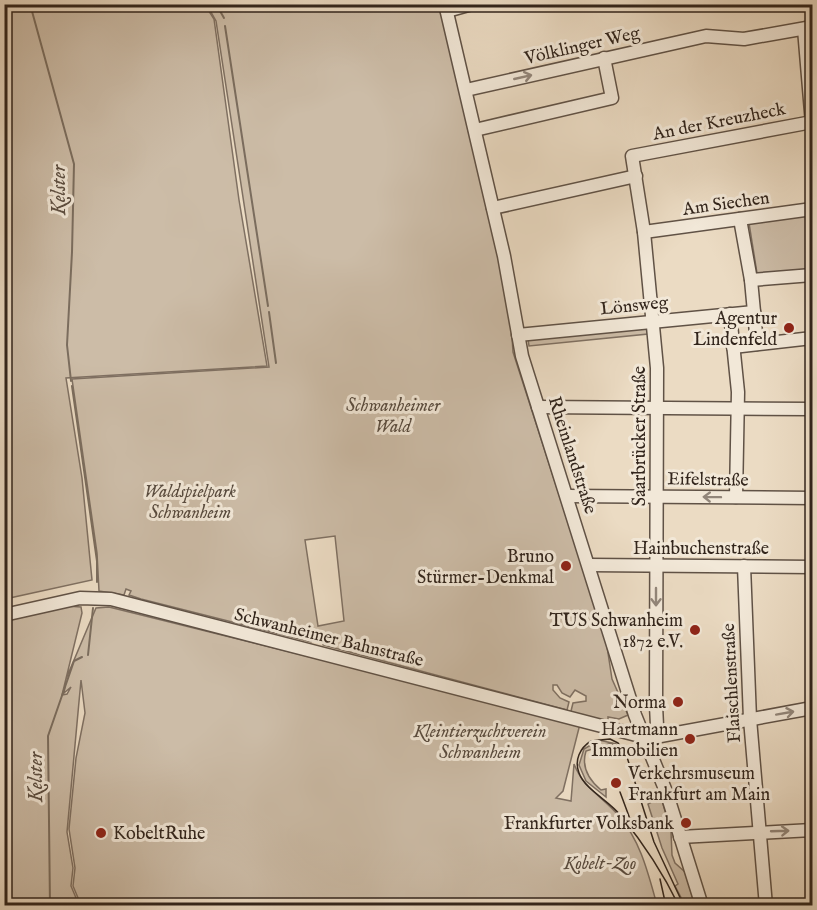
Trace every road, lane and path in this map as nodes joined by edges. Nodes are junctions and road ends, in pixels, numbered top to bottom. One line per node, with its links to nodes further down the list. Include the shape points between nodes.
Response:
1 (472, 4): 2 (street)
2 (446, 8): 5 (street, Rheinlandstraße)
3 (808, 28): 4 (street, Völklinger Weg, via 744,39 706,36); 6 (street)
4 (604, 58): 5 (street, Völklinger Weg, one-way to 4); 7 (street, via 612,98)
5 (466, 90): 7 (street, Rheinlandstraße)
6 (812, 123): 8 (street, An der Kreuzheck)
7 (475, 130): 10 (street, Rheinlandstraße)
8 (632, 156): 9 (street, Saarbrücker Straße)
9 (636, 176): 10 (street); 13 (street, Saarbrücker Straße)
10 (493, 208): 19 (street, Rheinlandstraße, via 513,293)
11 (813, 209): 12 (street, Am Siechen)
12 (740, 219): 13 (street, Am Siechen); 15 (street)
13 (644, 232): 18 (street, Saarbrücker Straße)
14 (813, 275): 15 (street)
15 (751, 280): 16 (street)
16 (754, 312): 17 (street, Lönsweg); 21 (street)
17 (730, 314): 18 (street, Lönsweg); 22 (street)
18 (654, 321): 19 (street, Lönsweg); 23 (street, Saarbrücker Straße)
19 (518, 335): 24 (street, Rheinlandstraße)
20 (813, 338): 21 (street)
21 (757, 344): 22 (street)
22 (733, 347): 25 (street)
23 (657, 406): 24 (street); 25 (street); 28 (street, Saarbrücker Straße)
24 (538, 407): 27 (street, Rheinlandstraße)
25 (738, 407): 26 (street); 29 (street)
26 (813, 409)
27 (567, 496): 28 (street, Eifelstraße); 31 (street, Rheinlandstraße)
28 (657, 496): 29 (street, Eifelstraße, one-way to 28); 32 (street, Saarbrücker Straße)
29 (736, 497): 30 (street, Eifelstraße)
30 (813, 498)
31 (589, 566): 32 (street, Hainbuchenstraße); 39 (street, Rheinlandstraße)
32 (656, 567): 33 (street, Hainbuchenstraße); 37 (street, Saarbrücker Straße, one-way to 37)
33 (744, 567): 34 (street, Hainbuchenstraße); 38 (street, Flaischlenstraße)
34 (813, 567)
35 (4, 615): 41 (street, Schwanheimer Bahnstraße, via 80,598 111,599)
36 (813, 708): 38 (street, one-way to 36)
37 (656, 717): 39 (street); 40 (street, Saarbrücker Straße)
38 (750, 719): 40 (street); 43 (street, Flaischlenstraße)
39 (638, 724): 41 (street, Rheinlandstraße)
40 (661, 735): 41 (street)
41 (645, 739): 44 (street, Rheinlandstraße)
42 (813, 830): 43 (street, one-way to 42)
43 (759, 832): 44 (street); 46 (street, Flaischlenstraße)
44 (680, 837): 45 (street, Rheinlandstraße)
45 (702, 906)
46 (766, 906)

